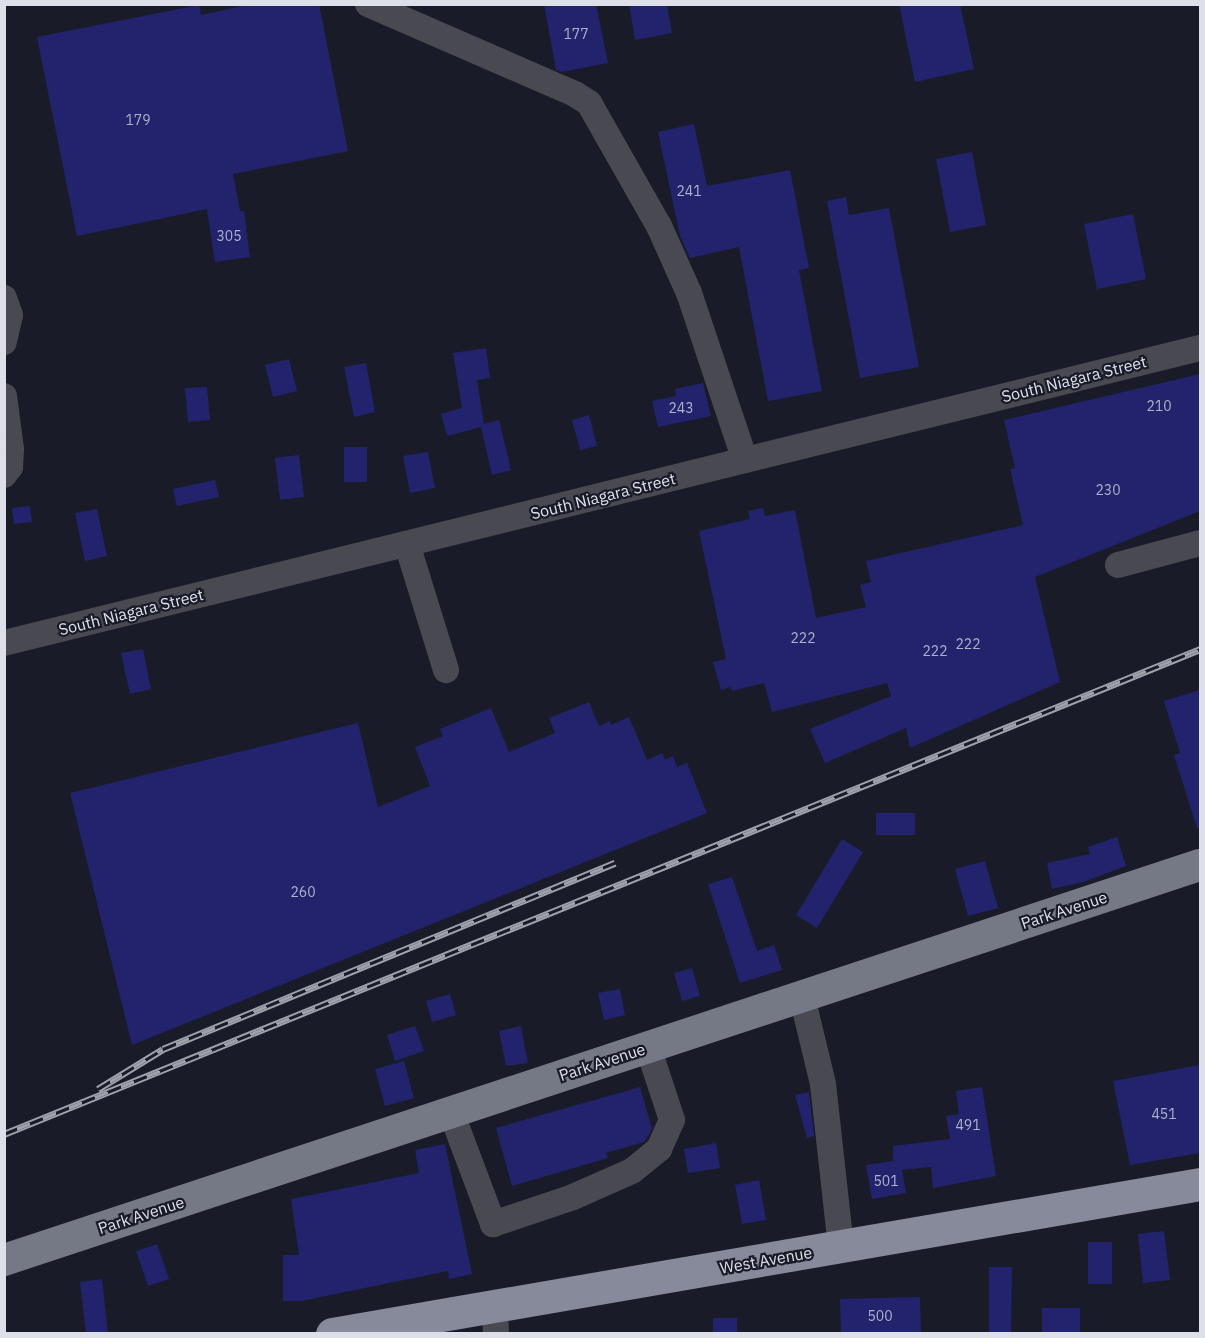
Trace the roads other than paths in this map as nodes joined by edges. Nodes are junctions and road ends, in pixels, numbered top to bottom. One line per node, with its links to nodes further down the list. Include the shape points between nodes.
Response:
1 (368, 4): 6 (street, via 590,103 659,226 689,293)
2 (4, 298): 3 (street, via 9,315)
3 (4, 342)
4 (1200, 348): 6 (street, South Niagara Street)
5 (4, 396): 7 (street, via 11,449 10,467)
6 (745, 460): 9 (street, South Niagara Street)
7 (4, 475)
8 (1200, 543): 10 (street)
9 (407, 544): 11 (street, South Niagara Street); 12 (street)
10 (1118, 565)
11 (4, 643)
12 (446, 670)
13 (1200, 865): 14 (main road, Park Avenue)
14 (802, 997): 15 (main road, Park Avenue); 18 (street, via 823,1084)
15 (648, 1047): 16 (main road, Park Avenue); 16 (street, via 672,1120 659,1149 632,1171 524,1214 493,1224)
16 (451, 1112): 19 (main road, Park Avenue)
17 (1200, 1184): 18 (highway, West Avenue)
18 (841, 1247): 20 (highway, West Avenue)
19 (4, 1260)
20 (495, 1320): 21 (highway, West Avenue)
21 (332, 1334)

